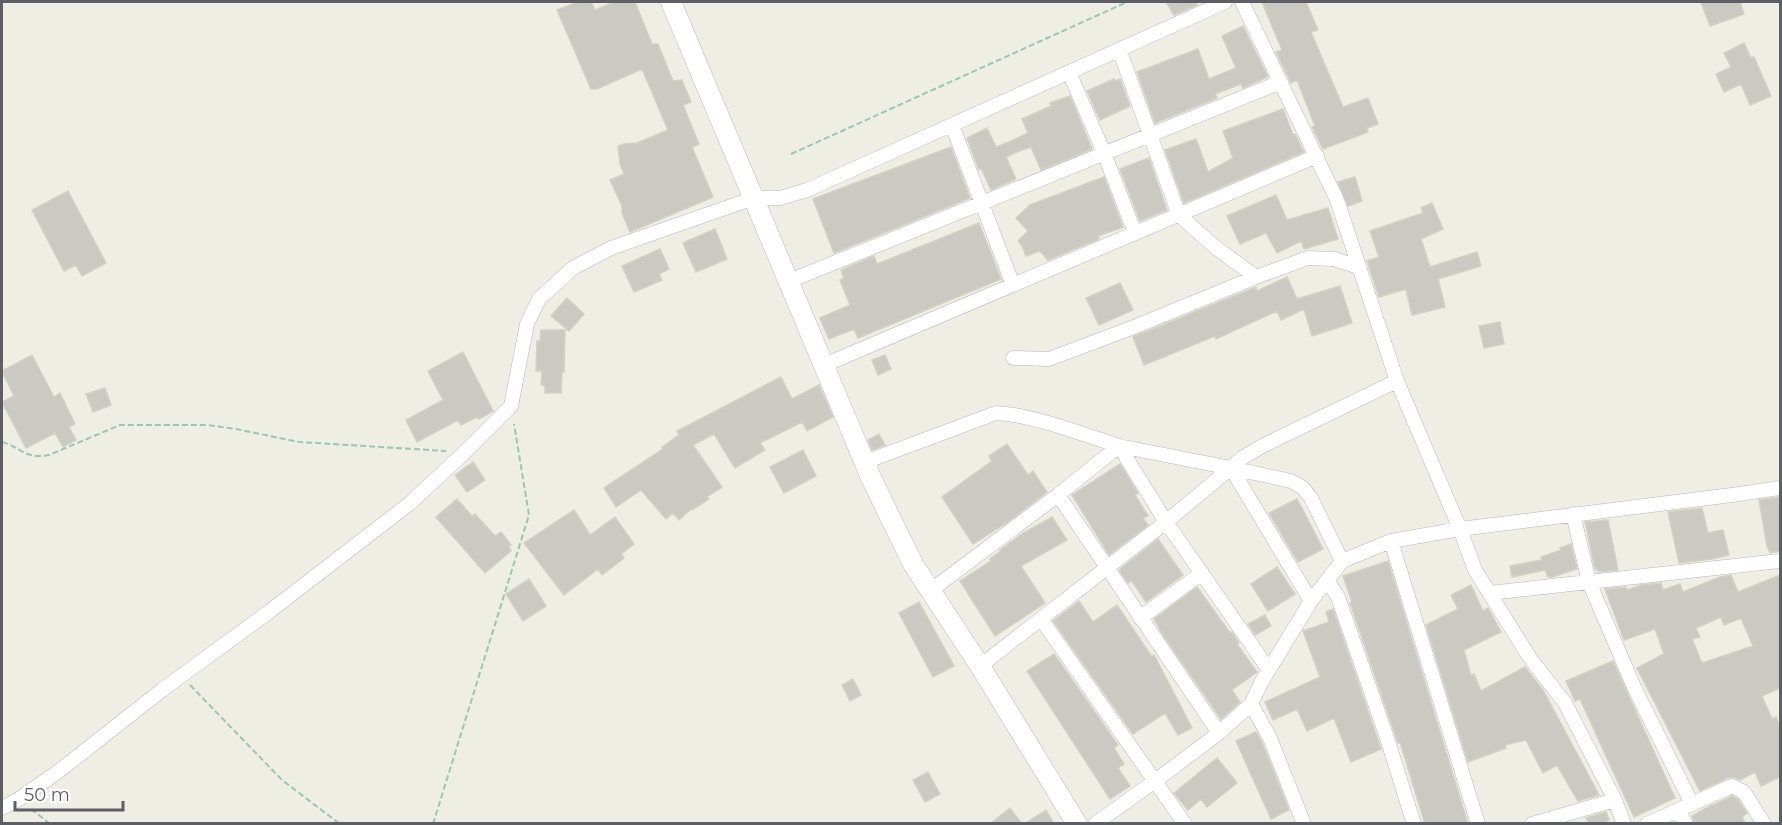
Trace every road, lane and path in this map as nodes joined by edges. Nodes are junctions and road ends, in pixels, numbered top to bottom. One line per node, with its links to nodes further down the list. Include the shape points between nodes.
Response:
1 (671, 2): 13 (main road)
2 (1127, 2): 11 (path)
3 (1225, 2): 5 (street)
4 (1242, 2): 7 (street)
5 (1119, 49): 6 (street); 9 (street)
6 (1069, 72): 8 (street); 10 (street)
7 (1281, 82): 9 (street); 12 (street)
8 (952, 125): 13 (street, via 807,190 780,198); 14 (street)
9 (1150, 135): 10 (street); 15 (street)
10 (1104, 153): 14 (street); 16 (street)
11 (791, 154)
12 (1317, 156): 15 (street); 17 (street, via 1337,200)
13 (754, 198): 19 (main road); 24 (street, via 611,248 573,268 539,299 527,324)
14 (981, 203): 19 (street); 20 (street)
15 (1179, 214): 16 (street); 18 (street)
16 (1135, 233): 20 (street)
17 (1359, 267): 18 (street, via 1334,259 1308,258); 23 (street)
18 (1256, 277): 21 (street, via 1049,359)
19 (789, 281): 22 (main road)
20 (1013, 285): 22 (street)
21 (1013, 358)
22 (824, 366): 28 (main road)
23 (1397, 381): 29 (street, via 1264,445); 34 (street)
24 (511, 406): 27 (street); 60 (path, via 529,514)
25 (2, 442): 27 (path, via 39,457 120,425 208,425 299,442)
26 (1119, 446): 28 (street, via 996,413); 29 (street); 31 (street); 33 (street)
27 (465, 452): 49 (street, via 409,504)
28 (865, 462): 42 (main road, via 913,564)
29 (1231, 468): 33 (street); 36 (street, via 1291,481 1303,488); 44 (street)
30 (1780, 488): 32 (street)
31 (1058, 495): 38 (street); 42 (street)
32 (1573, 514): 34 (street); 41 (street)
33 (1166, 522): 38 (street); 39 (street)
34 (1460, 529): 35 (street); 43 (street, via 1475,570)
35 (1392, 541): 36 (street); 66 (street)
36 (1342, 561): 40 (street)
37 (1780, 561): 41 (street)
38 (1106, 568): 45 (street); 46 (street)
39 (1202, 573): 45 (street); 48 (street)
40 (1327, 580): 44 (street); 65 (street, via 1342,608)
41 (1589, 582): 43 (street); 55 (street)
42 (930, 591): 47 (main road)
43 (1489, 593): 54 (street, via 1530,658 1565,703)
44 (1311, 601): 48 (street)
45 (1140, 618): 51 (street)
46 (1041, 619): 47 (street); 52 (street)
47 (980, 666): 61 (main road)
48 (1269, 670): 50 (street)
49 (182, 676): 53 (street); 59 (path, via 282,780)
50 (1251, 704): 51 (street); 64 (street, via 1270,738)
51 (1219, 733): 52 (street)
52 (1155, 782): 62 (street); 63 (street)
53 (19, 799): 56 (street); 58 (path)
54 (1616, 800): 67 (street); 68 (street)
55 (1692, 804): 57 (street); 71 (street, via 1732,786 1744,792)
56 (2, 808)
57 (1678, 810): 69 (street); 70 (street)
58 (50, 824)
59 (340, 824)
60 (433, 824)
61 (1077, 824)
62 (1095, 824)
63 (1185, 824)
64 (1304, 824)
65 (1414, 824)
66 (1479, 824)
67 (1532, 824)
68 (1624, 824)
69 (1647, 824)
70 (1686, 824)
71 (1764, 824)

